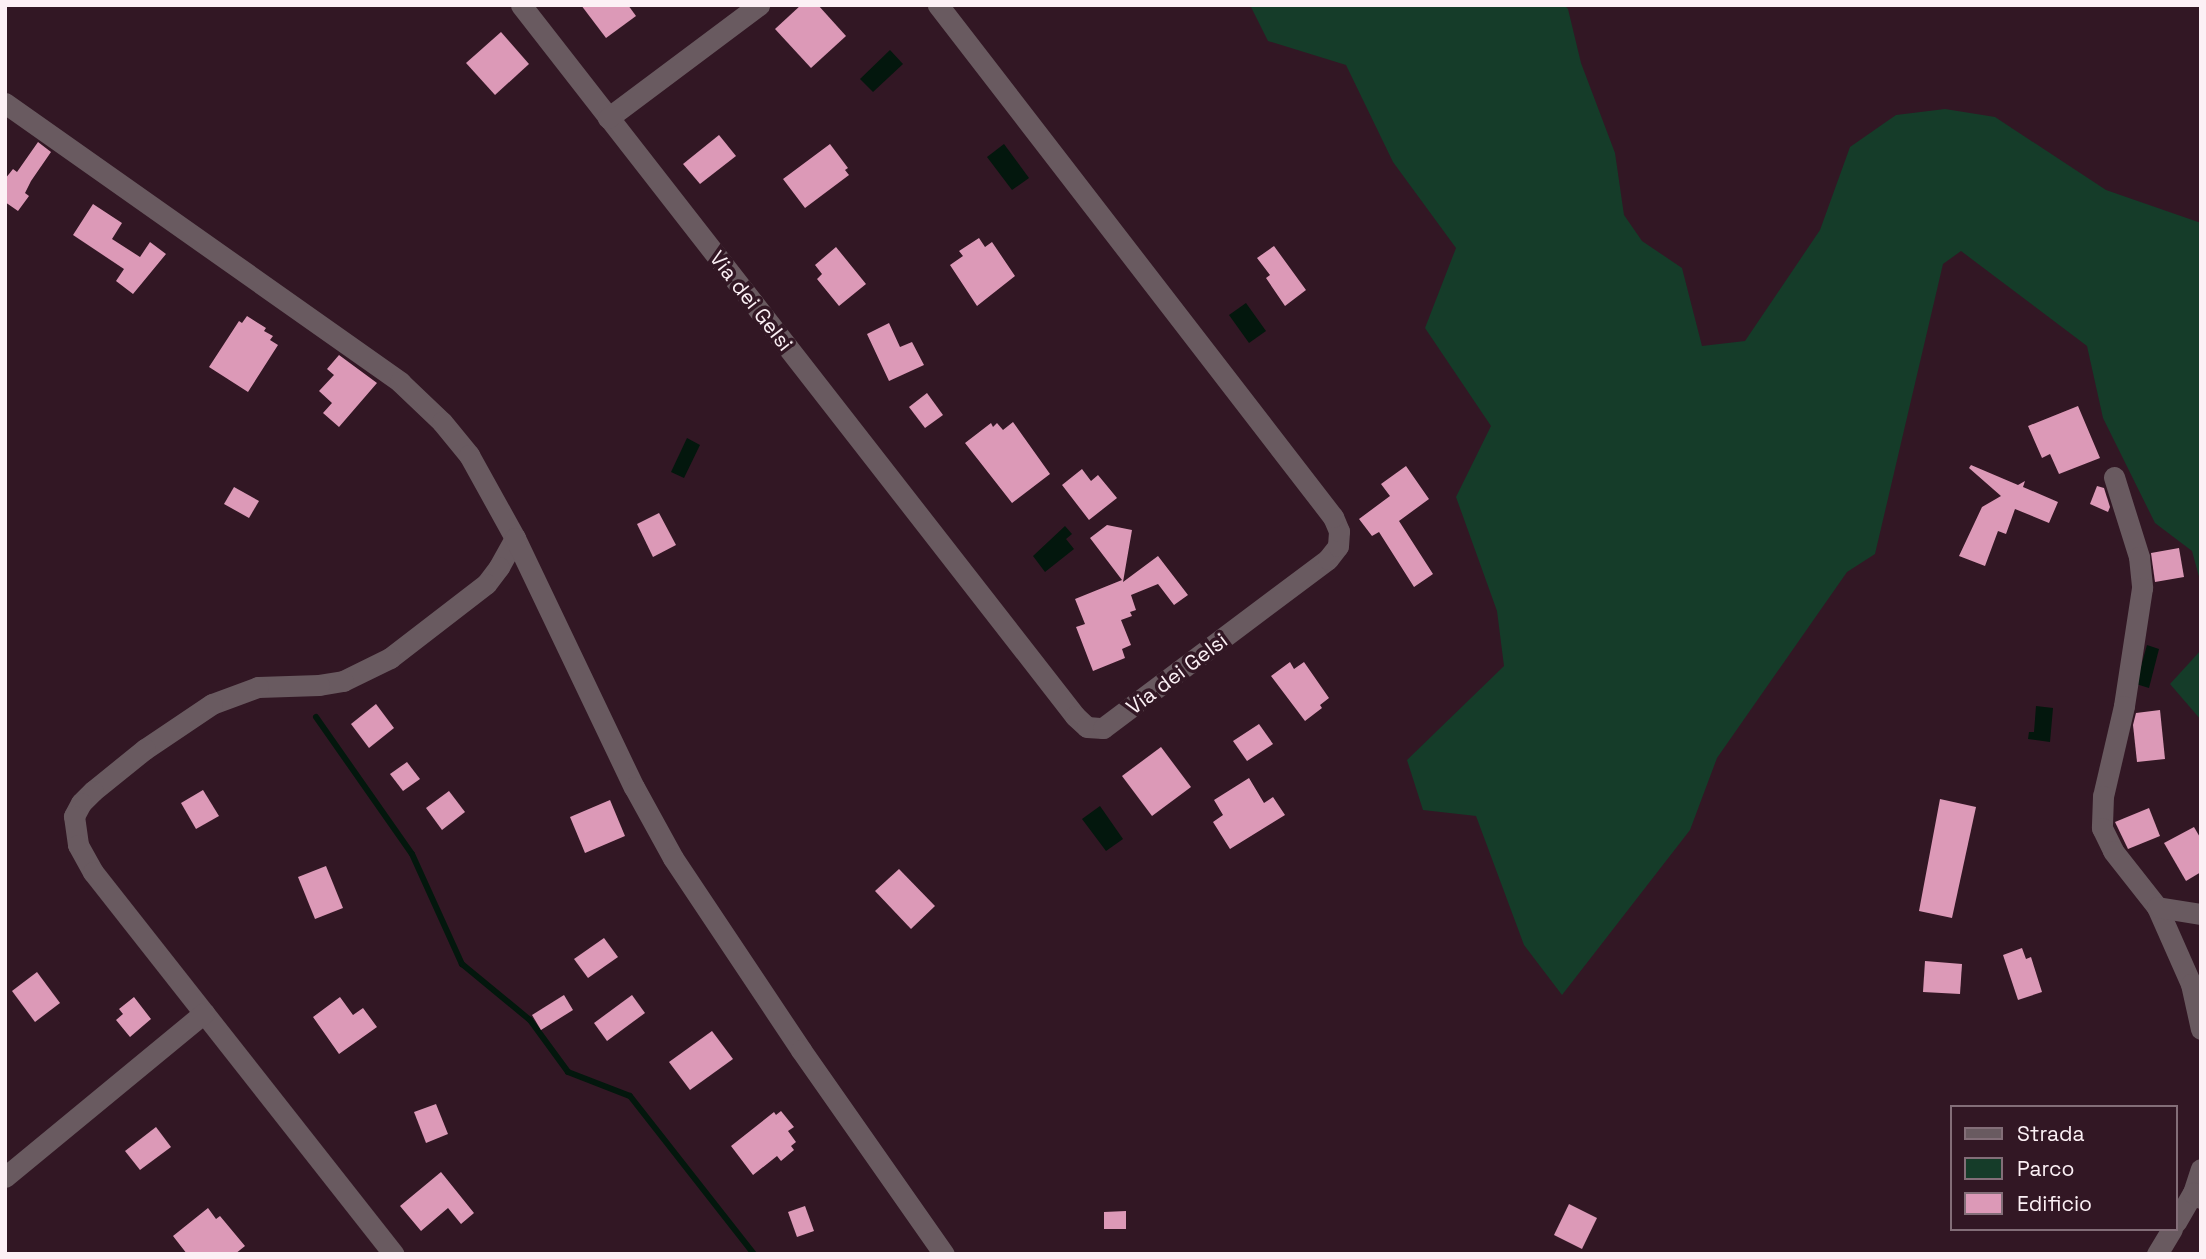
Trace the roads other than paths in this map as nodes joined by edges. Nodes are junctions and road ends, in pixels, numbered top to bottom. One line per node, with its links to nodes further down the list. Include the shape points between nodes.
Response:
1 (521, 5): 5 (street, Via dei Gelsi)
2 (759, 5): 5 (street)
3 (938, 5): 5 (street, Via dei Gelsi, via 1333,517 1339,531 1338,546 1328,559 1103,728 1087,727 1075,716)
4 (5, 103): 7 (street, via 400,382 469,455)
5 (608, 118)
6 (2114, 477): 8 (street, via 2139,557 2142,595 2101,821 2113,851)
7 (515, 538): 10 (street, via 478,592 377,666 331,683 258,687 221,700 145,749 80,803 74,825 83,856); 18 (street, via 638,796 679,868)
8 (2157, 907): 9 (street); 11 (street, via 2191,984)
9 (2201, 914)
10 (204, 1013): 13 (street); 17 (street)
11 (2201, 1029)
12 (2201, 1169): 14 (street)
13 (5, 1177)
14 (2197, 1196): 15 (street)
15 (2178, 1220)
16 (2171, 1231): 19 (street)
17 (394, 1254)
18 (944, 1254)
19 (2157, 1254)

